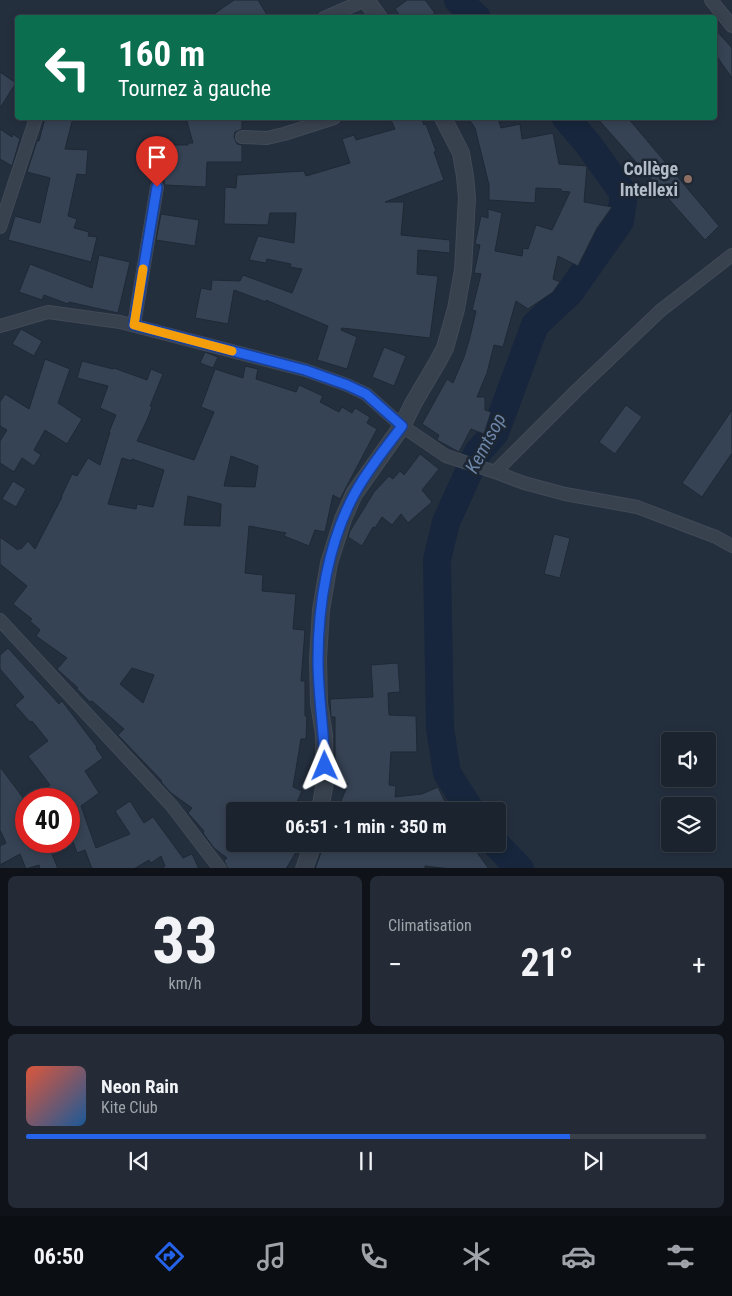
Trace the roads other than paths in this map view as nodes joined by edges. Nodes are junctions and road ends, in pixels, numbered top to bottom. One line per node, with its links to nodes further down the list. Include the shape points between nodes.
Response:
1 (365, 0): 3 (street); 4 (street)
2 (711, 0): 5 (street)
3 (331, 15)
4 (376, 15)
5 (732, 26)
6 (35, 120): 11 (street)
7 (328, 120): 9 (street, via 267,138)
8 (444, 120): 15 (street, via 461,153 465,176 462,270 445,348)
9 (242, 137)
10 (157, 187): 13 (street)
11 (0, 227)
12 (732, 255): 16 (street, via 660,311)
13 (134, 325): 14 (street, via 48,312); 15 (street, via 305,370 347,385 366,394)
14 (0, 326)
15 (402, 426): 16 (street, via 446,456); 19 (street, via 354,494 329,563 321,610 318,658 324,735 325,781)
16 (490, 471): 17 (street, via 565,494 637,507)
17 (732, 546)
18 (2, 626): 21 (street, via 172,806)
19 (322, 802)
20 (310, 852): 22 (street)
21 (220, 868)
22 (304, 868)

